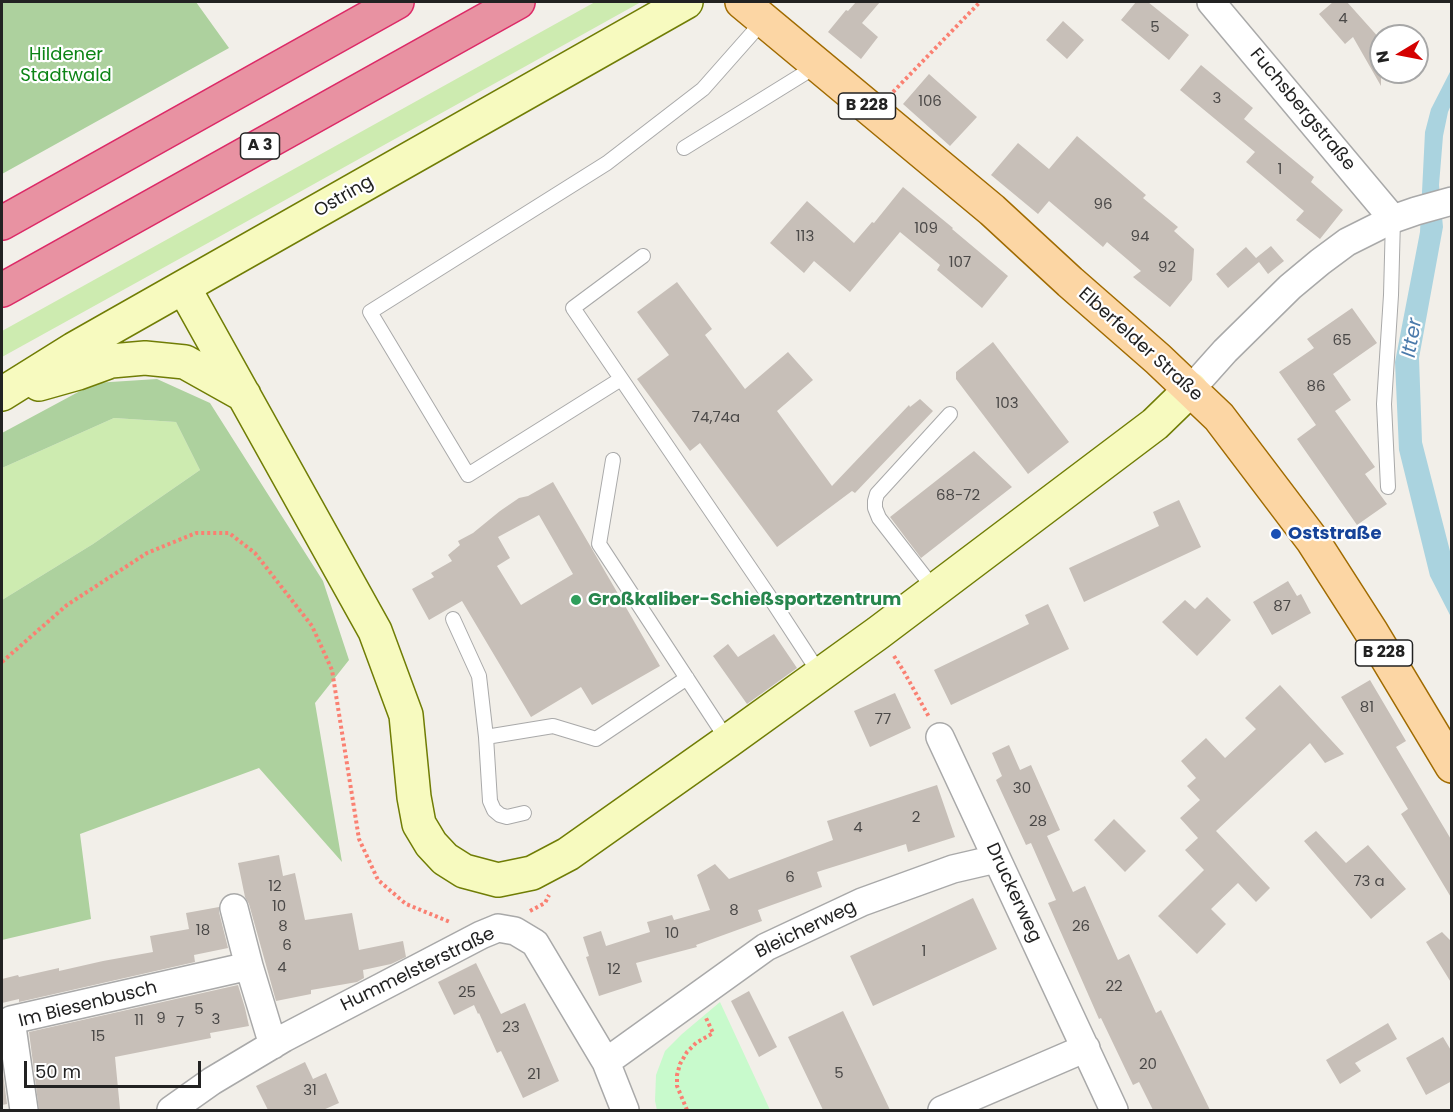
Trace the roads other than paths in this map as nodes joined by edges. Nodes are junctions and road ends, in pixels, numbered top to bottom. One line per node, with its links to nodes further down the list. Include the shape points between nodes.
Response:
1 (397, 2): 10 (highway)
2 (518, 2): 13 (highway, A 3)
3 (686, 2): 12 (main road, Ostring)
4 (1211, 2): 9 (street, Fuchsbergstraße)
5 (753, 11): 6 (main road, Elberfelder Straße / B 228); 14 (lane, via 703,89 607,163 370,312 468,475)
6 (818, 65): 7 (lane); 15 (main road, Elberfelder Straße / B 228, via 992,210)
7 (684, 148)
8 (1450, 201): 9 (street)
9 (1405, 215): 15 (street, via 1347,242 1320,262 1290,287); 20 (lane, via 1391,295 1384,404)
10 (2, 222)
11 (644, 256): 14 (lane, via 573,308)
12 (184, 288): 16 (main road, Ostring); 17 (main road)
13 (2, 290)
14 (621, 379): 23 (lane)
15 (1191, 389): 21 (main road, via 1155,424); 28 (main road, Elberfelder Straße / B 228, via 1219,417 1313,541)
16 (2, 394): 17 (main road, via 111,361 145,358 185,362)
17 (244, 395): 27 (main road, via 375,631 406,715 419,824 445,859 464,871 498,880 532,873 568,854)
18 (950, 414): 21 (lane, via 877,494 875,501 879,518)
19 (613, 460): 24 (lane, via 599,544)
20 (1388, 487)
21 (935, 590): 23 (main road)
22 (453, 619): 25 (lane, via 479,676)
23 (820, 674): 27 (main road)
24 (687, 678): 25 (lane, via 596,739 553,726); 27 (lane)
25 (486, 737): 29 (lane, via 494,810 507,817)
26 (940, 737): 30 (street, Druckerweg)
27 (728, 741)
28 (1452, 766)
29 (524, 813)
30 (996, 859): 34 (street, Druckerweg); 35 (street, Bleicherweg, via 953,869 862,902 766,947)
31 (234, 908): 32 (street)
32 (249, 966): 33 (street); 36 (street, Im Biesenbusch, via 11,1020)
33 (273, 1045): 35 (street, Hummelsterstraße, via 498,928 515,931 535,943); 37 (street, Hummelsterstraße)
34 (1086, 1048): 39 (street); 40 (street, Druckerweg)
35 (606, 1062): 38 (street, Hummelsterstraße)
36 (24, 1110)
37 (171, 1110)
38 (625, 1110)
39 (942, 1110)
40 (1114, 1110)

